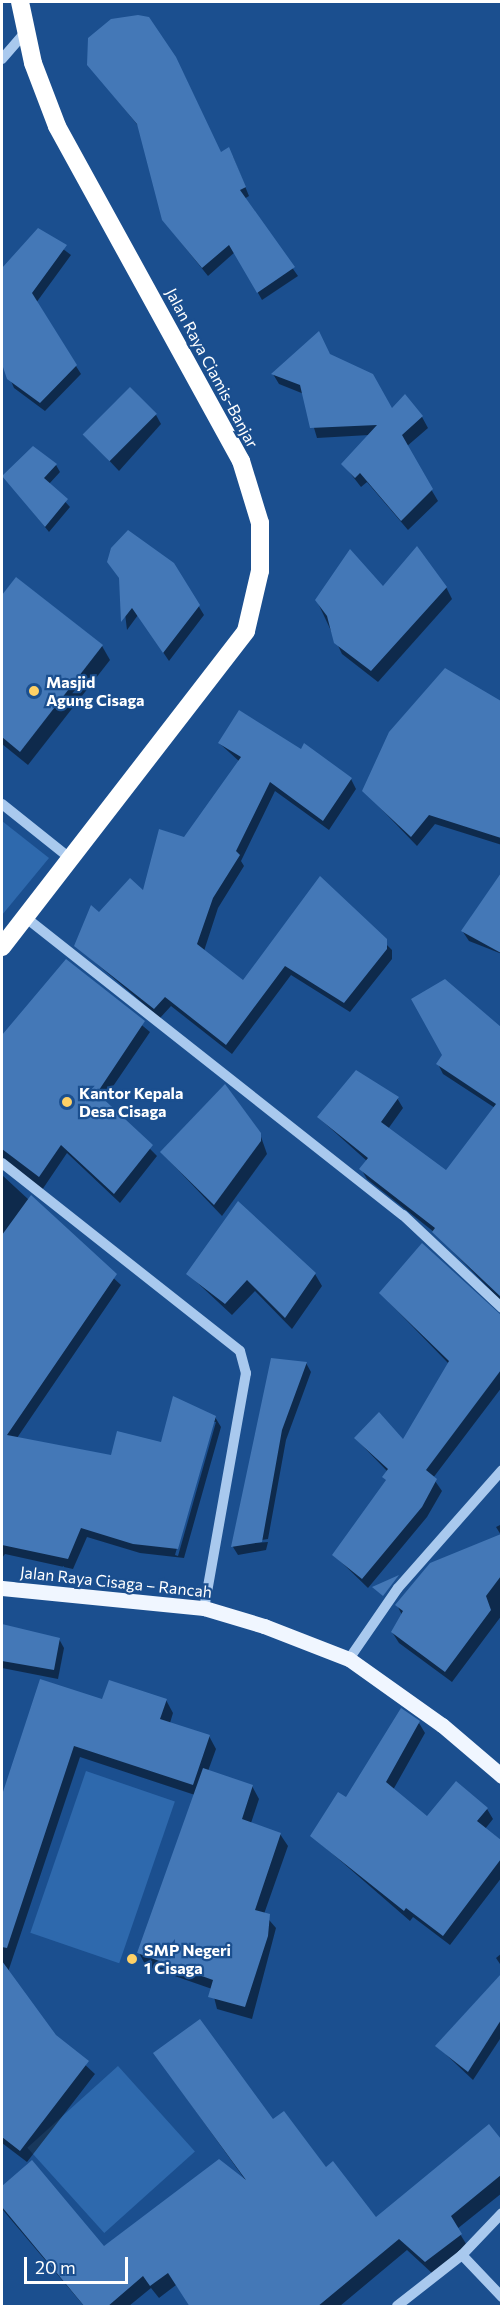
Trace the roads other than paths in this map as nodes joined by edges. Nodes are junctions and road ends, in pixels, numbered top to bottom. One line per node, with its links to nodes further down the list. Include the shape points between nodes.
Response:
1 (20, 2): 2 (highway, Jalan Raya Ciamis-Banjar)
2 (26, 31): 3 (street); 5 (highway, Jalan Raya Ciamis-Banjar, via 57,126 200,381 240,461 260,523 260,572 246,631)
3 (2, 59)
4 (2, 804): 5 (street)
5 (71, 859): 6 (highway, Jalan Raya Ciamis-Banjar)
6 (25, 917): 7 (highway, Jalan Raya Ciamis-Banjar); 9 (street, via 403,1215)
7 (2, 947)
8 (2, 1163): 12 (street, via 230,1341 244,1359)
9 (501, 1308)
10 (501, 1470): 13 (street, via 398,1588)
11 (2, 1588): 12 (main road, Jalan Raya Cisaga – Rancah)
12 (204, 1608): 13 (main road, Jalan Raya Cisaga – Rancah)
13 (349, 1659): 14 (main road, Jalan Raya Cisaga – Rancah, via 442,1725)
14 (501, 1776)
15 (501, 2213): 16 (street)
16 (462, 2255): 17 (street); 18 (street)
17 (501, 2296)
18 (397, 2307)

